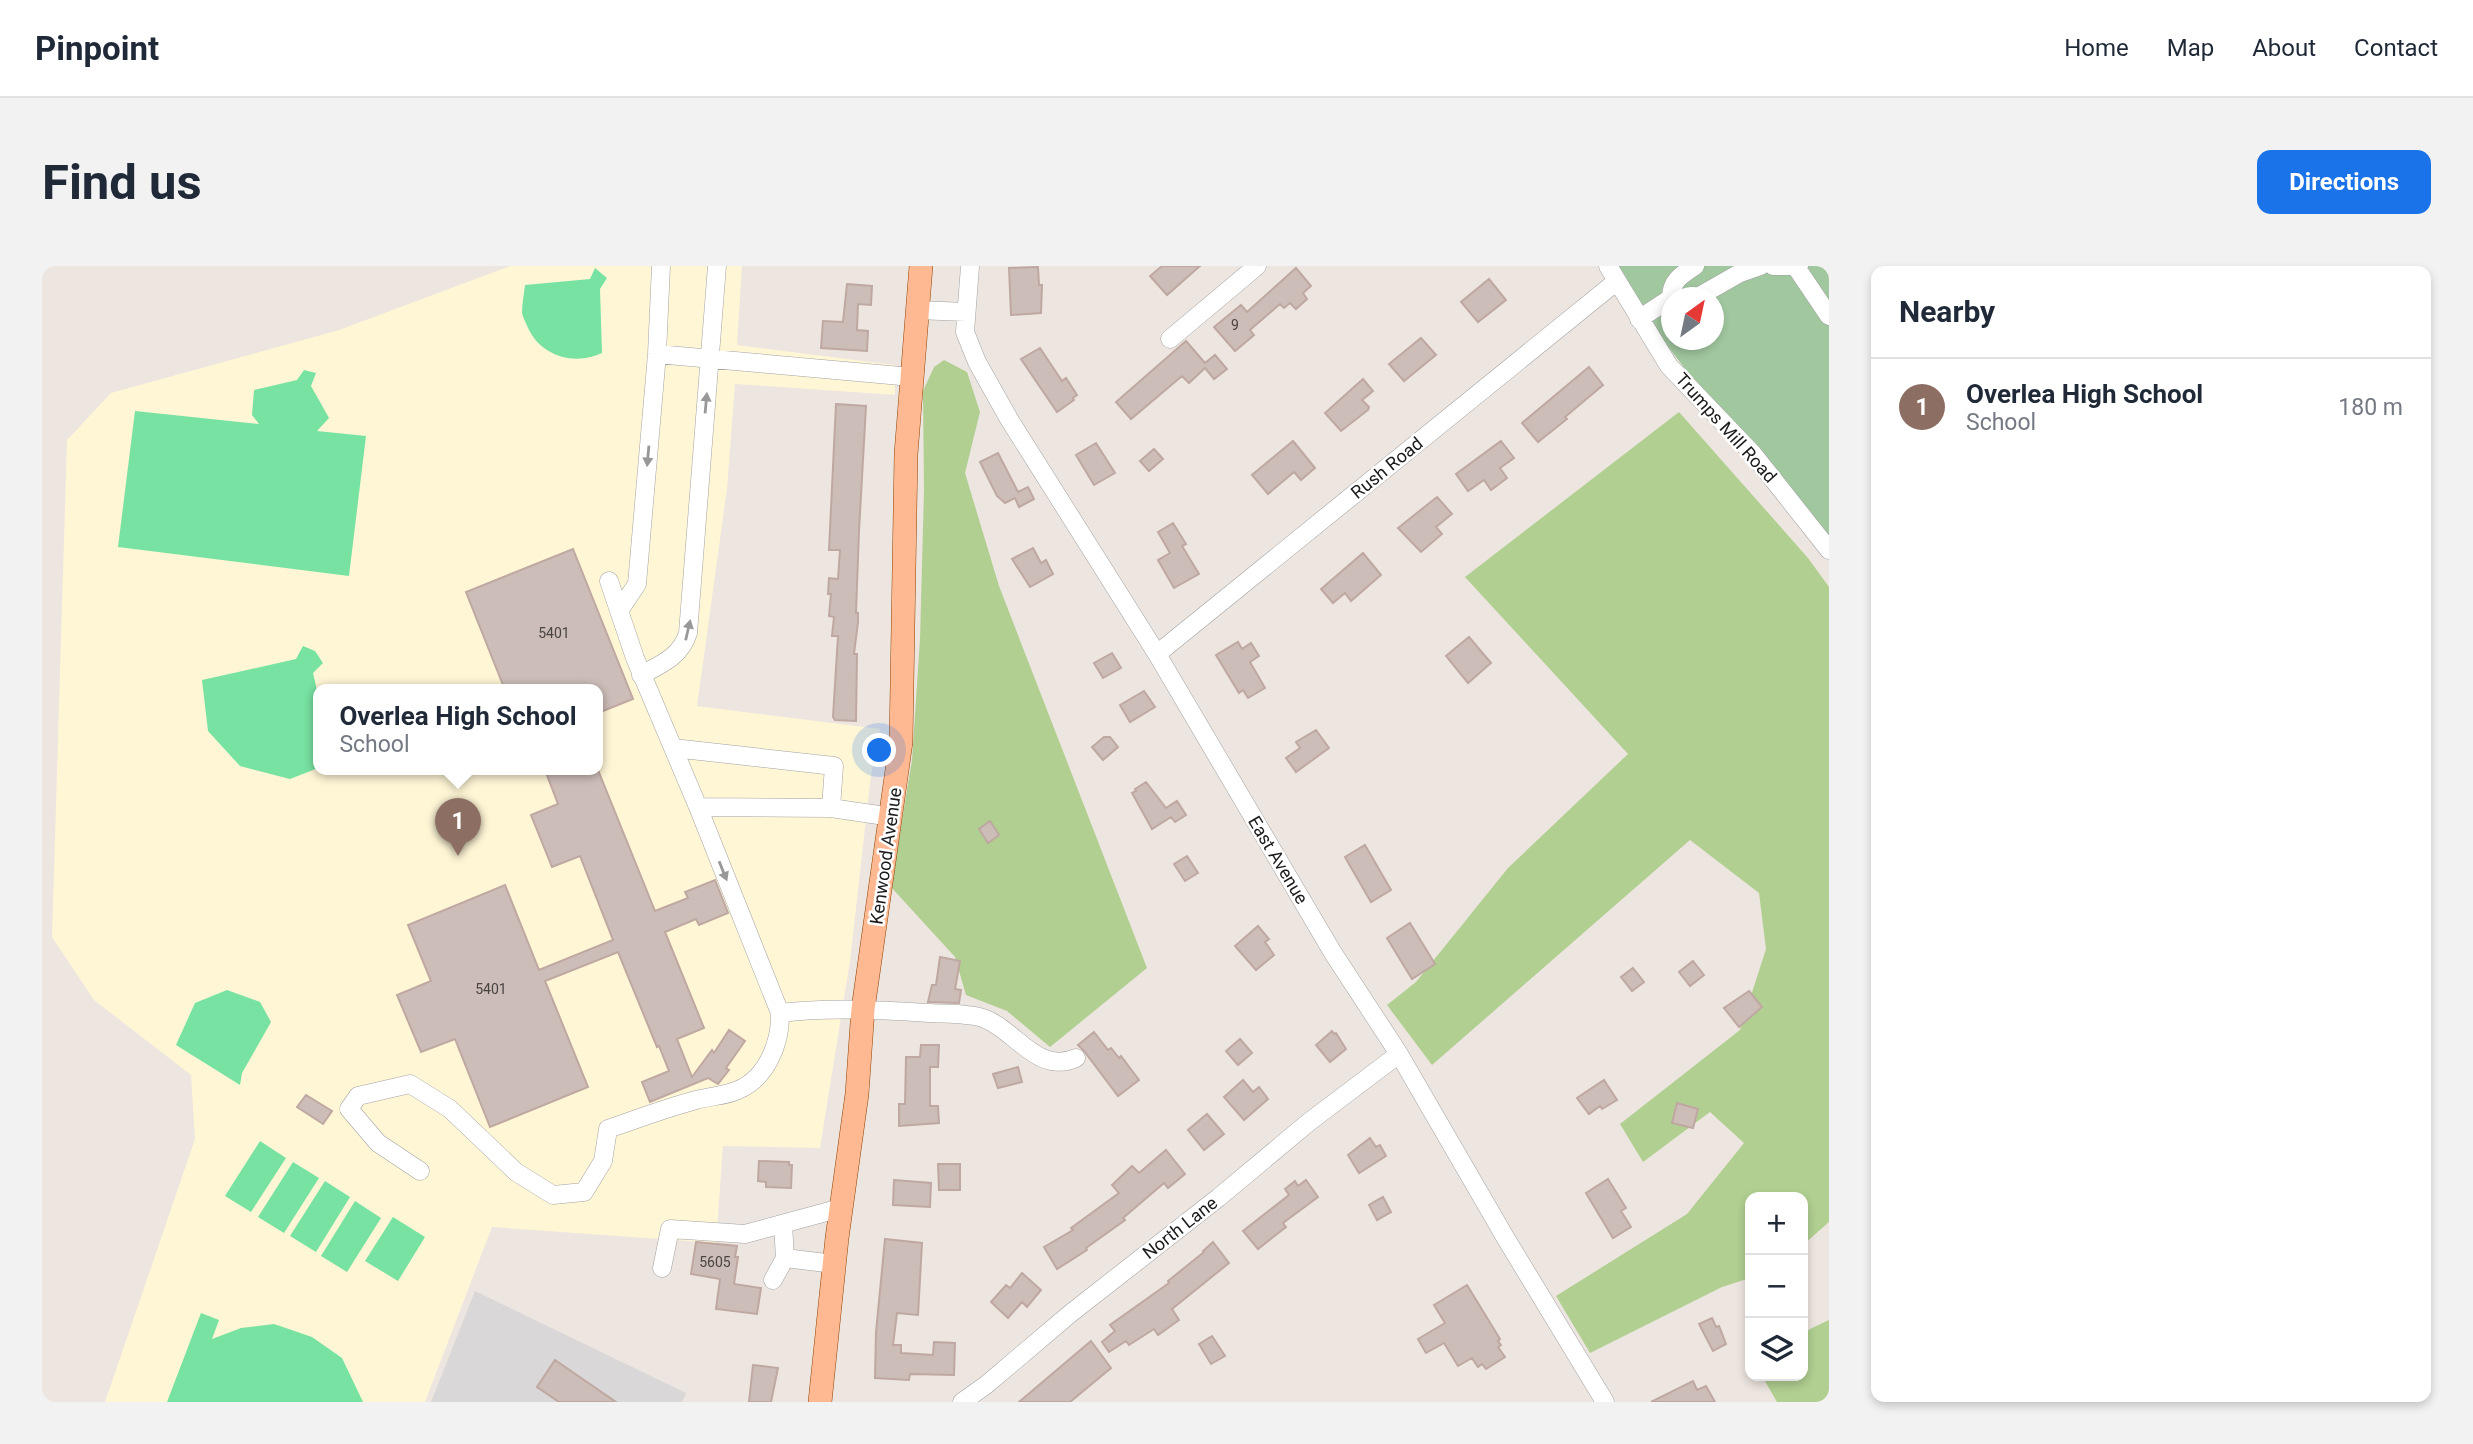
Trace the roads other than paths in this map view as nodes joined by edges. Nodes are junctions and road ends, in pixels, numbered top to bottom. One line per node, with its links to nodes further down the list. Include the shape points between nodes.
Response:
1 (661, 266): 19 (street)
2 (717, 266): 20 (street)
3 (921, 266): 14 (main road, Kenwood Avenue)
4 (970, 266): 15 (street, East Avenue)
5 (1257, 266): 18 (street)
6 (1695, 266): 11 (street, via 1677,277)
7 (1760, 266): 12 (street)
8 (1773, 266): 9 (street)
9 (1798, 267): 16 (street)
10 (1612, 274): 17 (street, Trumps Mill Road); 25 (street, Rush Road)
11 (1672, 287)
12 (1715, 287)
13 (1661, 304): 17 (street)
14 (917, 310): 15 (street); 21 (main road, Kenwood Avenue)
15 (966, 312): 25 (street, East Avenue, via 965,332 977,362)
16 (1829, 316)
17 (1639, 318): 22 (street, Trumps Mill Road, via 1669,366 1753,454)
18 (1170, 339)
19 (657, 354): 20 (street); 24 (street, one-way to 24, via 637,584)
20 (710, 359): 21 (street); 26 (street, one-way to 20, via 677,653 688,633)
21 (912, 377): 30 (main road, Kenwood Avenue, via 906,454 901,742)
22 (1829, 550)
23 (609, 581): 24 (street)
24 (619, 611): 26 (street)
25 (1157, 654): 33 (street, East Avenue, via 1333,953)
26 (641, 675): 27 (street)
27 (673, 748): 28 (street); 29 (street, via 834,766)
28 (698, 807): 29 (street); 32 (street, one-way to 32)
29 (831, 808): 30 (street)
30 (892, 817): 31 (main road, Kenwood Avenue)
31 (863, 1009): 32 (street); 34 (street, via 982,1018 1043,1060); 36 (main road, Kenwood Avenue)
32 (780, 1013): 35 (street, via 778,1043 748,1085 608,1129 603,1161 584,1192 553,1195 525,1178 450,1109 410,1084 358,1096 349,1109 356,1118 378,1143)
33 (1399, 1054): 43 (street, North Lane); 44 (street, East Avenue)
34 (1076, 1058)
35 (420, 1171)
36 (841, 1208): 37 (street); 39 (main road, Kenwood Avenue)
37 (782, 1224): 38 (street); 40 (street, via 745,1234 670,1229)
38 (785, 1258): 39 (street); 41 (street)
39 (834, 1264): 42 (main road, Kenwood Avenue)
40 (662, 1268)
41 (773, 1280)
42 (820, 1402)
43 (962, 1402)
44 (1605, 1402)

